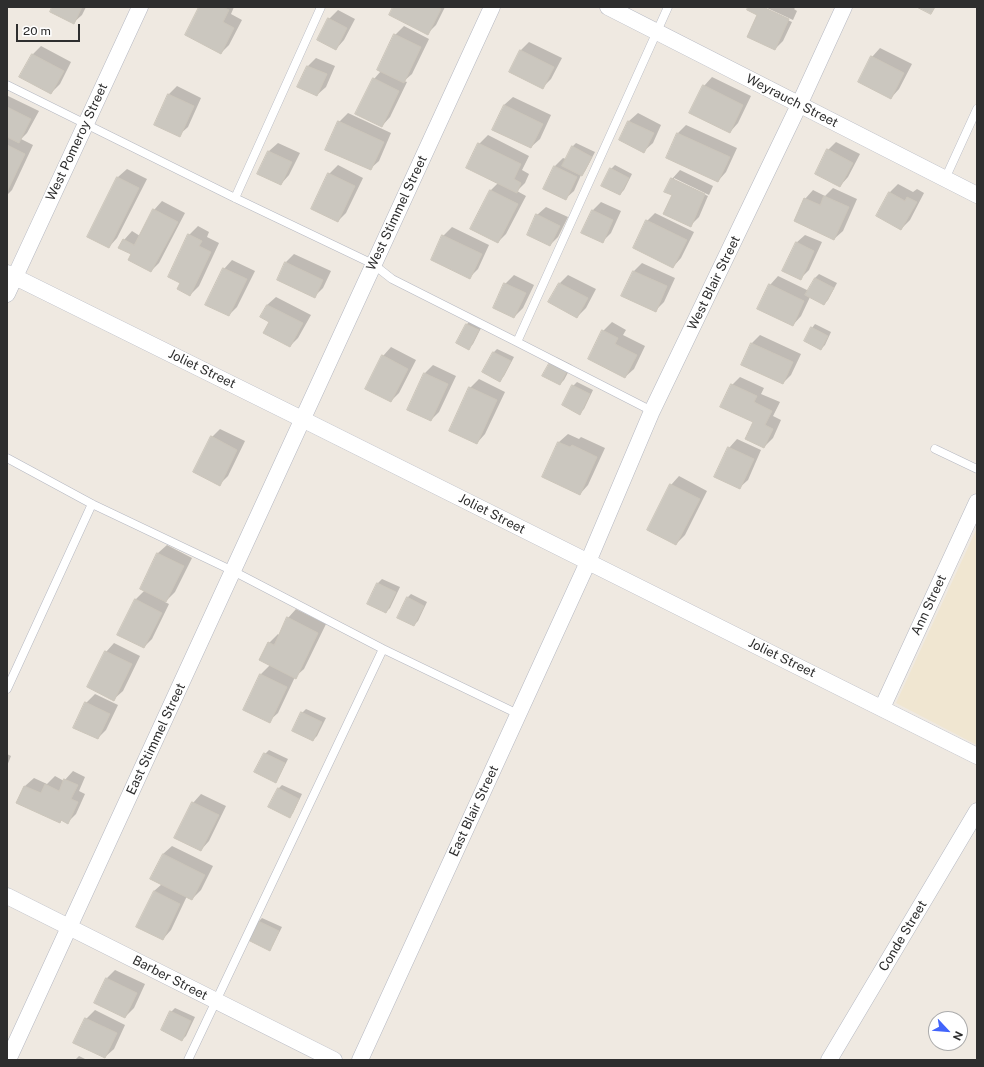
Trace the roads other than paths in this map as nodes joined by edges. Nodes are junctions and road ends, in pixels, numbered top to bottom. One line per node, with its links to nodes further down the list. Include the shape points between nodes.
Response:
1 (140, 7): 11 (street, West Pomeroy Street)
2 (321, 7): 14 (lane)
3 (492, 7): 15 (street, West Stimmel Street)
4 (608, 7): 7 (street, Weyrauch Street)
5 (668, 7): 7 (lane)
6 (844, 7): 9 (street, West Blair Street)
7 (656, 32): 9 (street, Weyrauch Street); 18 (lane)
8 (7, 85): 11 (lane)
9 (799, 105): 12 (street, Weyrauch Street); 19 (street, West Blair Street)
10 (977, 109): 12 (lane)
11 (86, 124): 14 (lane); 16 (street, West Pomeroy Street)
12 (945, 179): 13 (street, Weyrauch Street)
13 (977, 195)
14 (235, 198): 15 (lane)
15 (373, 264): 18 (lane, via 392,279); 20 (street, West Stimmel Street)
16 (11, 275): 17 (street, West Pomeroy Street); 20 (street, Joliet Street)
17 (7, 294)
18 (517, 342): 19 (lane)
19 (652, 411): 26 (street, West Blair Street)
20 (302, 419): 26 (street, Joliet Street); 27 (street, East Stimmel Street)
21 (935, 449): 23 (lane)
22 (7, 458): 25 (lane)
23 (977, 469)
24 (977, 502): 30 (street, Ann Street)
25 (92, 504): 27 (lane); 29 (lane)
26 (588, 562): 30 (street, Joliet Street); 31 (street, East Blair Street)
27 (233, 571): 28 (lane); 35 (street, East Stimmel Street)
28 (383, 649): 31 (lane); 36 (lane)
29 (7, 689)
30 (882, 708): 32 (street, Joliet Street)
31 (518, 714): 40 (street, East Blair Street)
32 (977, 756)
33 (977, 811): 41 (street, Conde Street)
34 (7, 896): 35 (street, Barber Street)
35 (70, 927): 36 (street, Barber Street); 37 (street, East Stimmel Street)
36 (215, 1001): 38 (lane); 39 (street, Barber Street)
37 (8, 1060)
38 (188, 1060)
39 (334, 1060)
40 (360, 1060)
41 (829, 1060)

